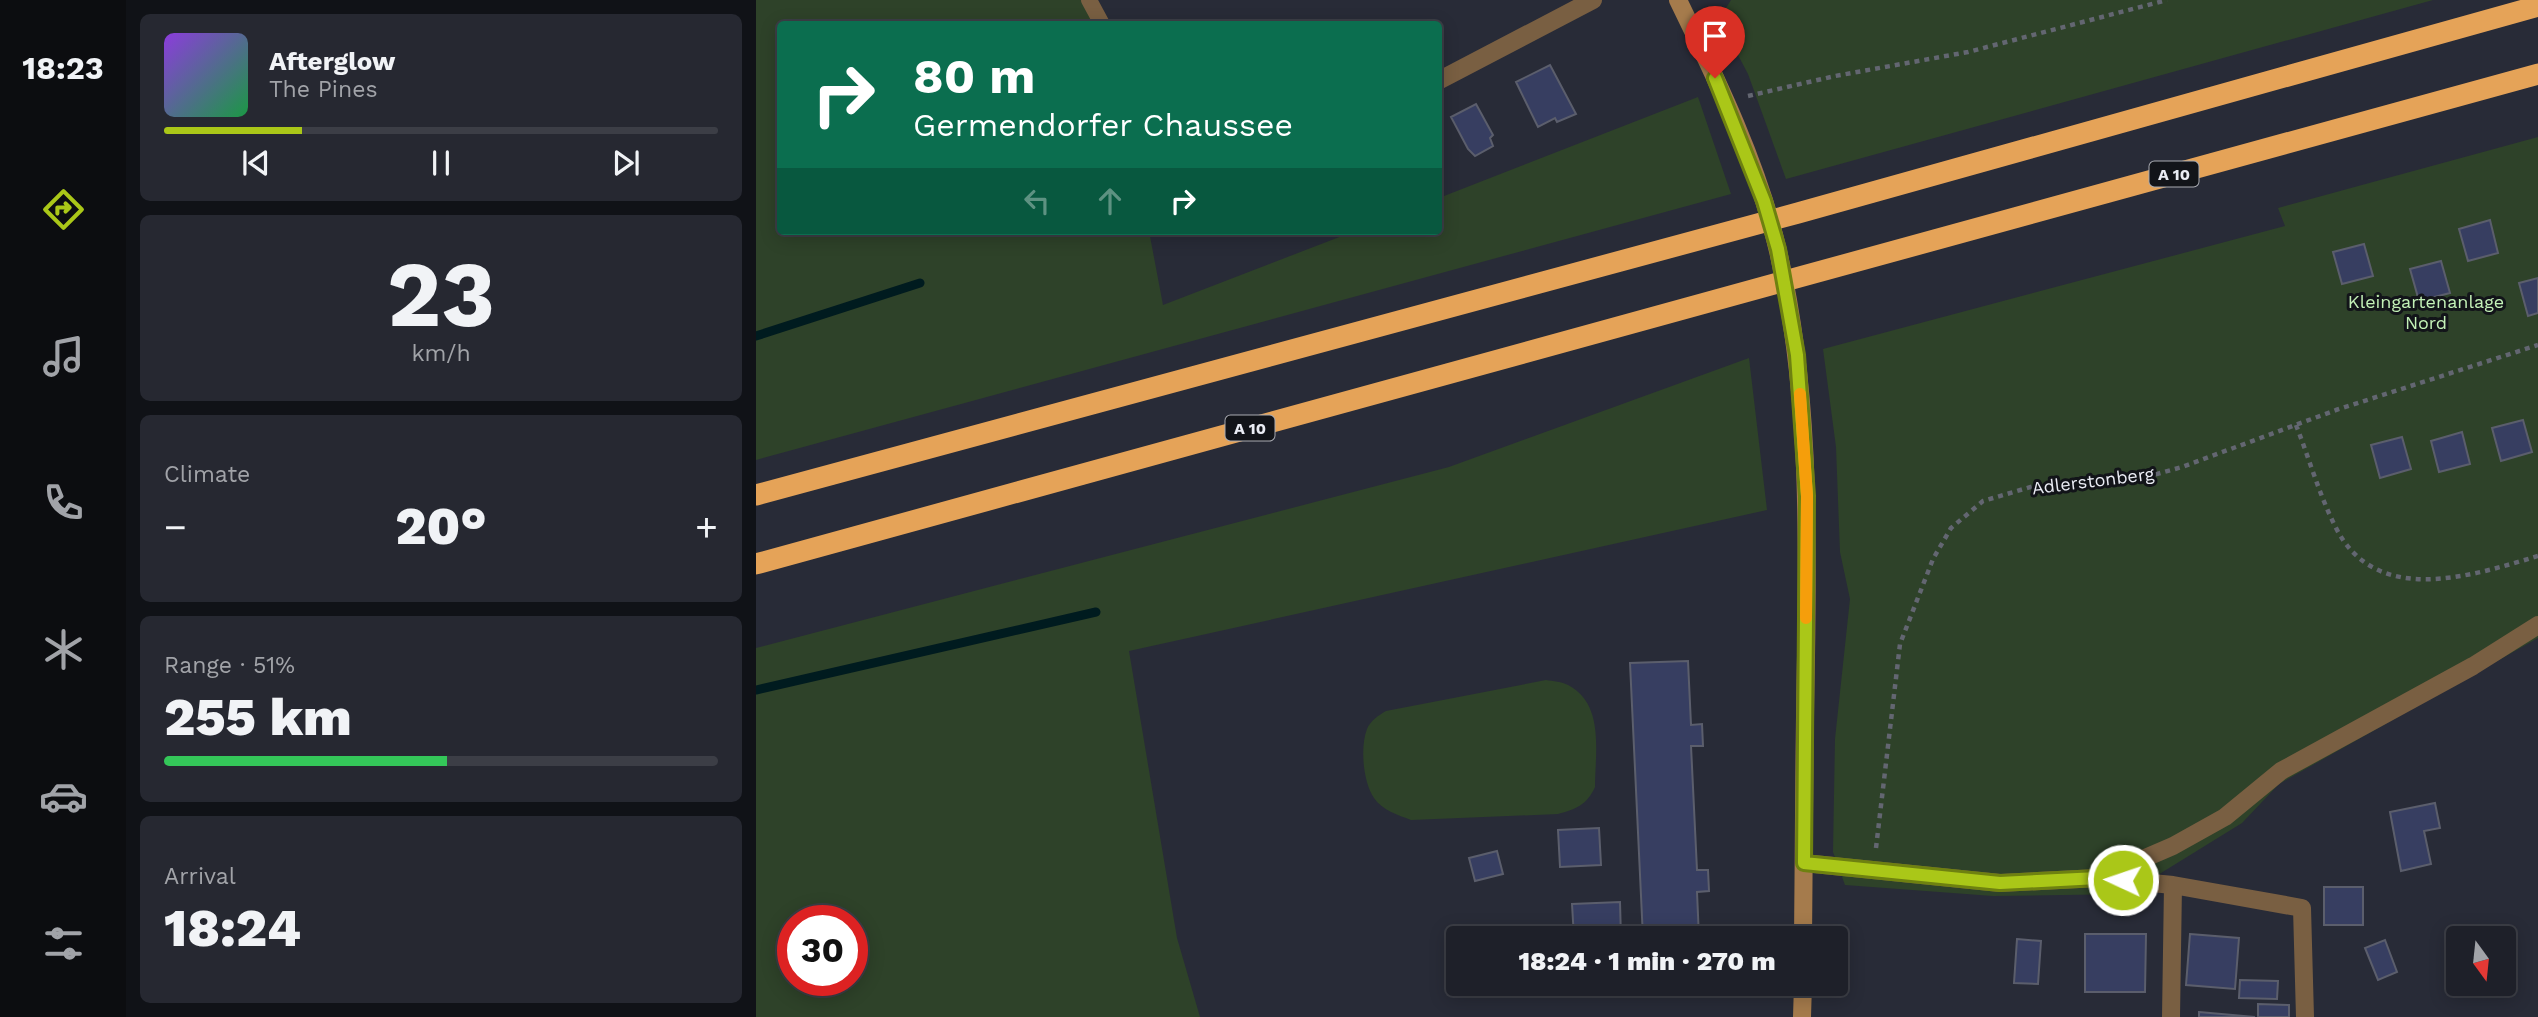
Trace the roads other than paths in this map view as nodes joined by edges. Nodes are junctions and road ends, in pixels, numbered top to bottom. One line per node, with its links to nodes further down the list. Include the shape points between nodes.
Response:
1 (1089, 0): 5 (lane)
2 (1593, 0): 7 (street)
3 (1678, 0): 11 (main road, via 1726,102 1764,201 1797,355 1807,496)
4 (2538, 6): 8 (highway, via 1798,213)
5 (1100, 21)
6 (2538, 74): 9 (highway, A 10)
7 (1442, 79)
8 (756, 495)
9 (756, 564)
10 (2538, 625): 12 (street, via 2473,667 2281,771 2225,817 2173,846)
11 (1804, 863): 12 (street, via 2000,883); 14 (main road)
12 (2098, 878): 13 (street)
13 (2173, 885): 17 (street); 18 (street, via 2302,908)
14 (1803, 926)
15 (1803, 996): 16 (main road)
16 (1802, 1017)
17 (2171, 1017)
18 (2305, 1017)

